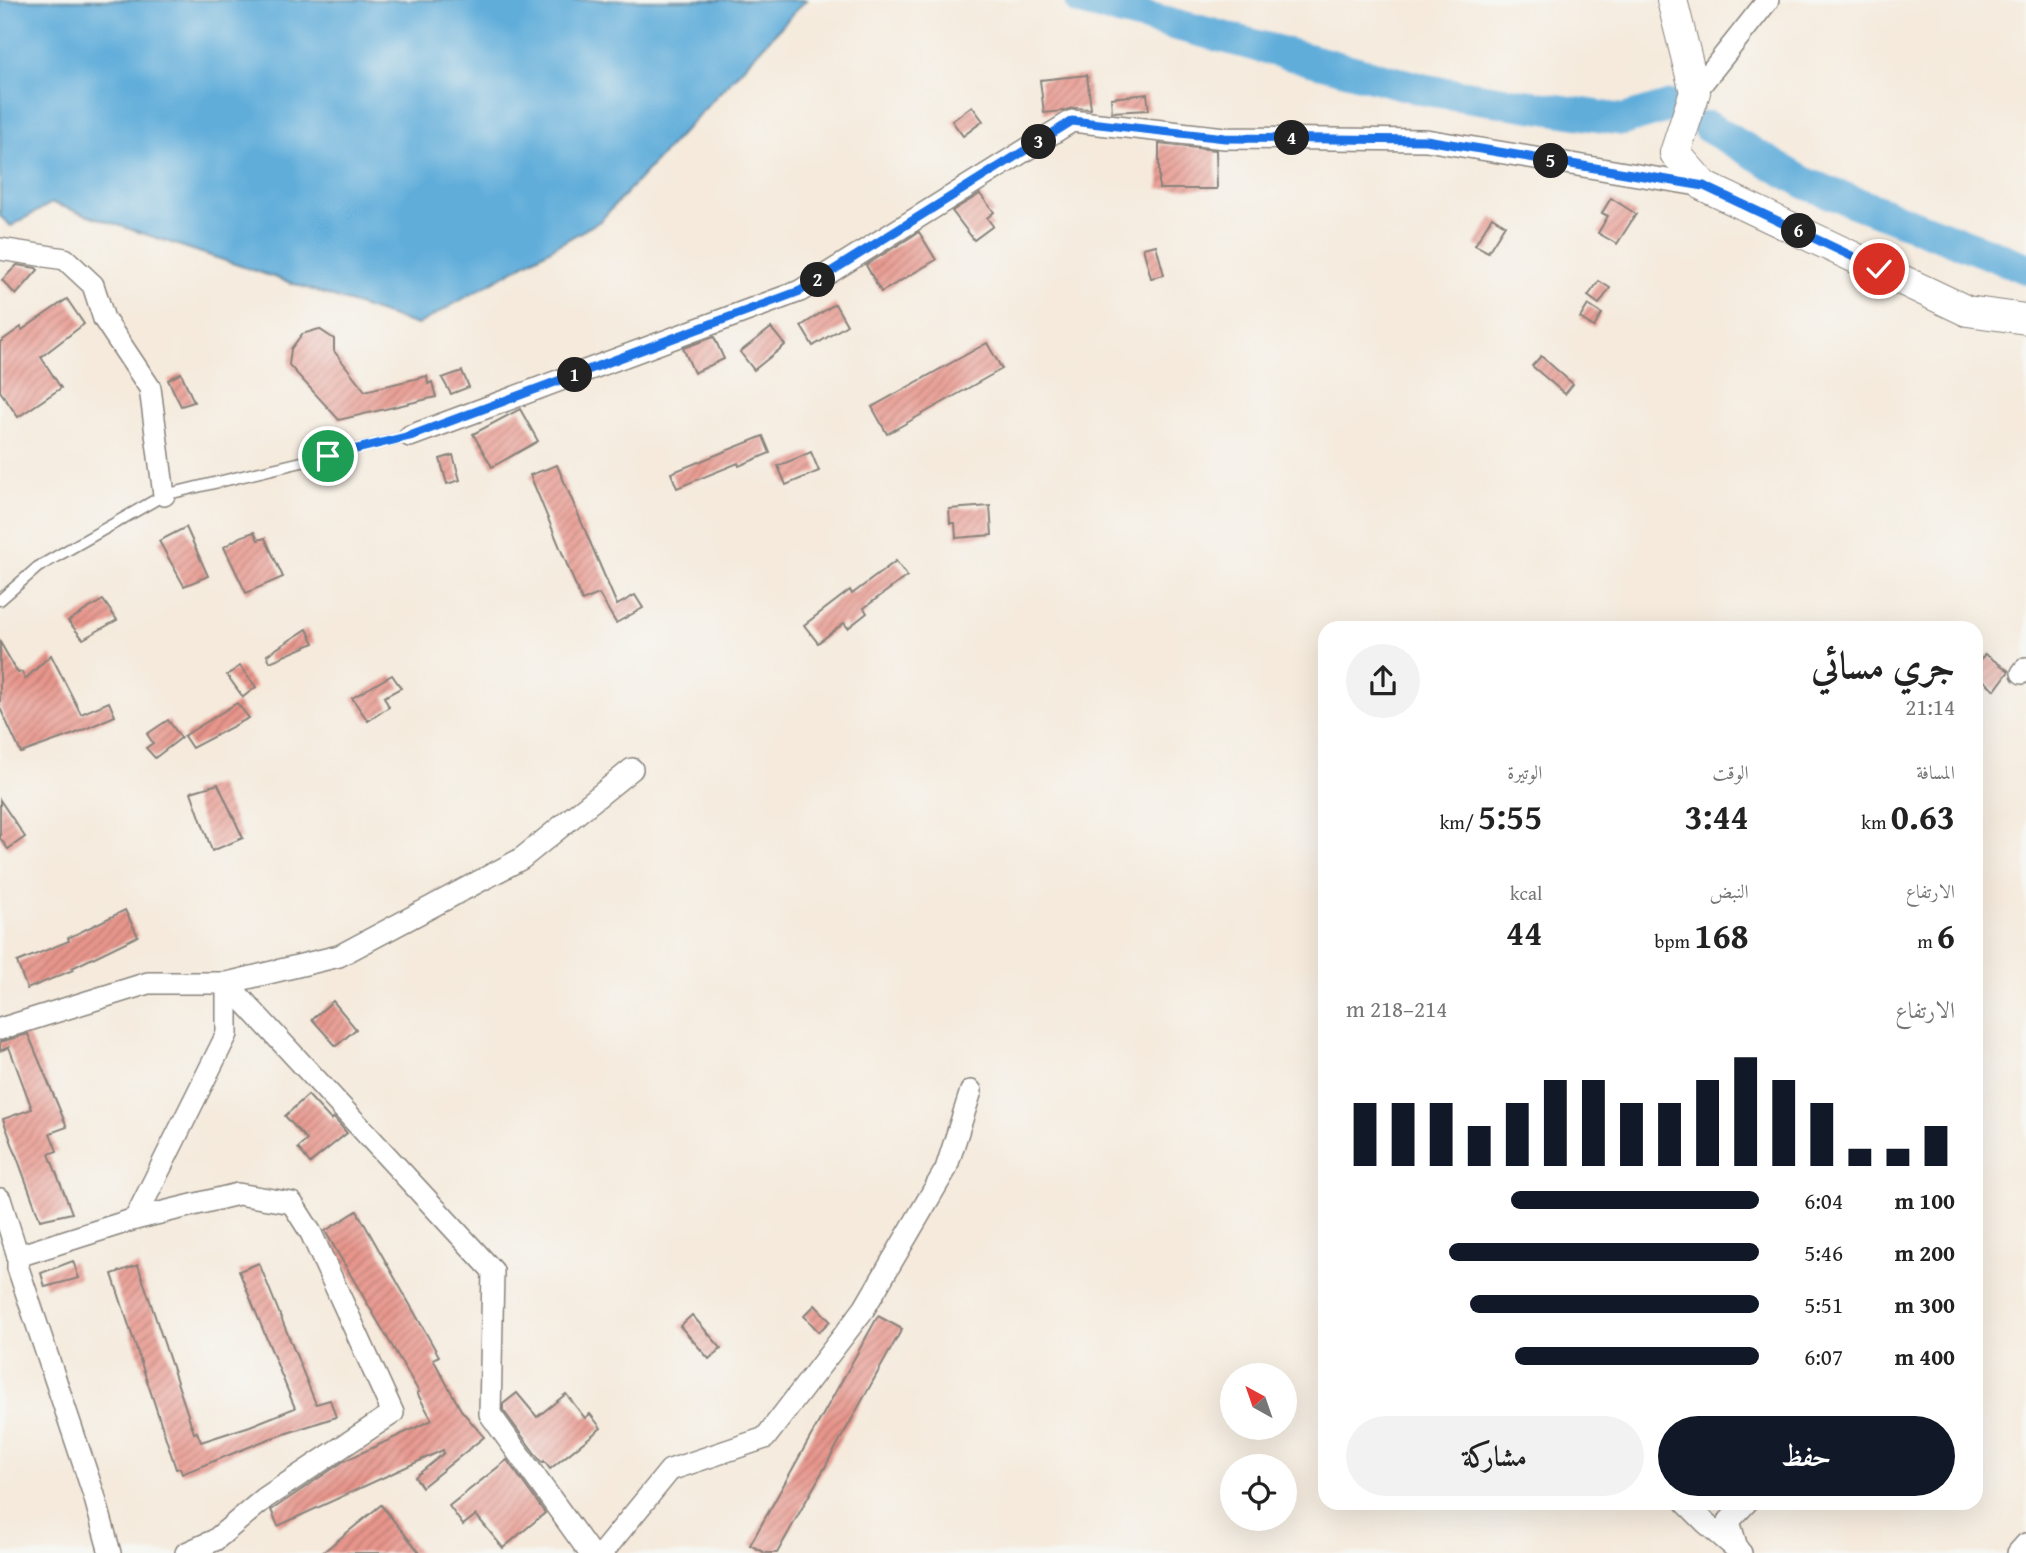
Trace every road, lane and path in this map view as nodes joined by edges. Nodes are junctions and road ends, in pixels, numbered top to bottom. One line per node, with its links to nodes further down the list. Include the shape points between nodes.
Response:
1 (1672, 0): 3 (street)
2 (1768, 0): 3 (street)
3 (1695, 92): 4 (street, via 1675,153)
4 (1704, 186): 6 (street, via 1967,311); 7 (street, via 1426,140 1225,138 1072,121 800,291)
5 (0, 248): 8 (street, via 65,259 93,285 104,318 150,388)
6 (2026, 319)
7 (410, 436): 8 (lane)
8 (164, 495): 9 (lane, via 38,567)
9 (0, 600)
10 (632, 769): 11 (street, via 521,859 339,956)
11 (227, 983): 12 (street, via 148,983); 15 (street, via 227,1034); 23 (street, via 493,1271 490,1414)
12 (0, 1029)
13 (971, 1091): 24 (street, via 946,1169 864,1309 765,1438 670,1469)
14 (0, 1199): 16 (street)
15 (135, 1219): 16 (street); 22 (street, via 238,1194 292,1203 311,1233 393,1413 265,1498 215,1540)
16 (18, 1256): 21 (street, via 18,1268)
17 (1693, 1510): 20 (street)
18 (1739, 1510): 20 (street, via 1729,1521)
19 (2026, 1544): 25 (street)
20 (1740, 1552)
21 (110, 1553)
22 (186, 1553)
23 (590, 1553)
24 (602, 1553)
25 (2018, 1553)

